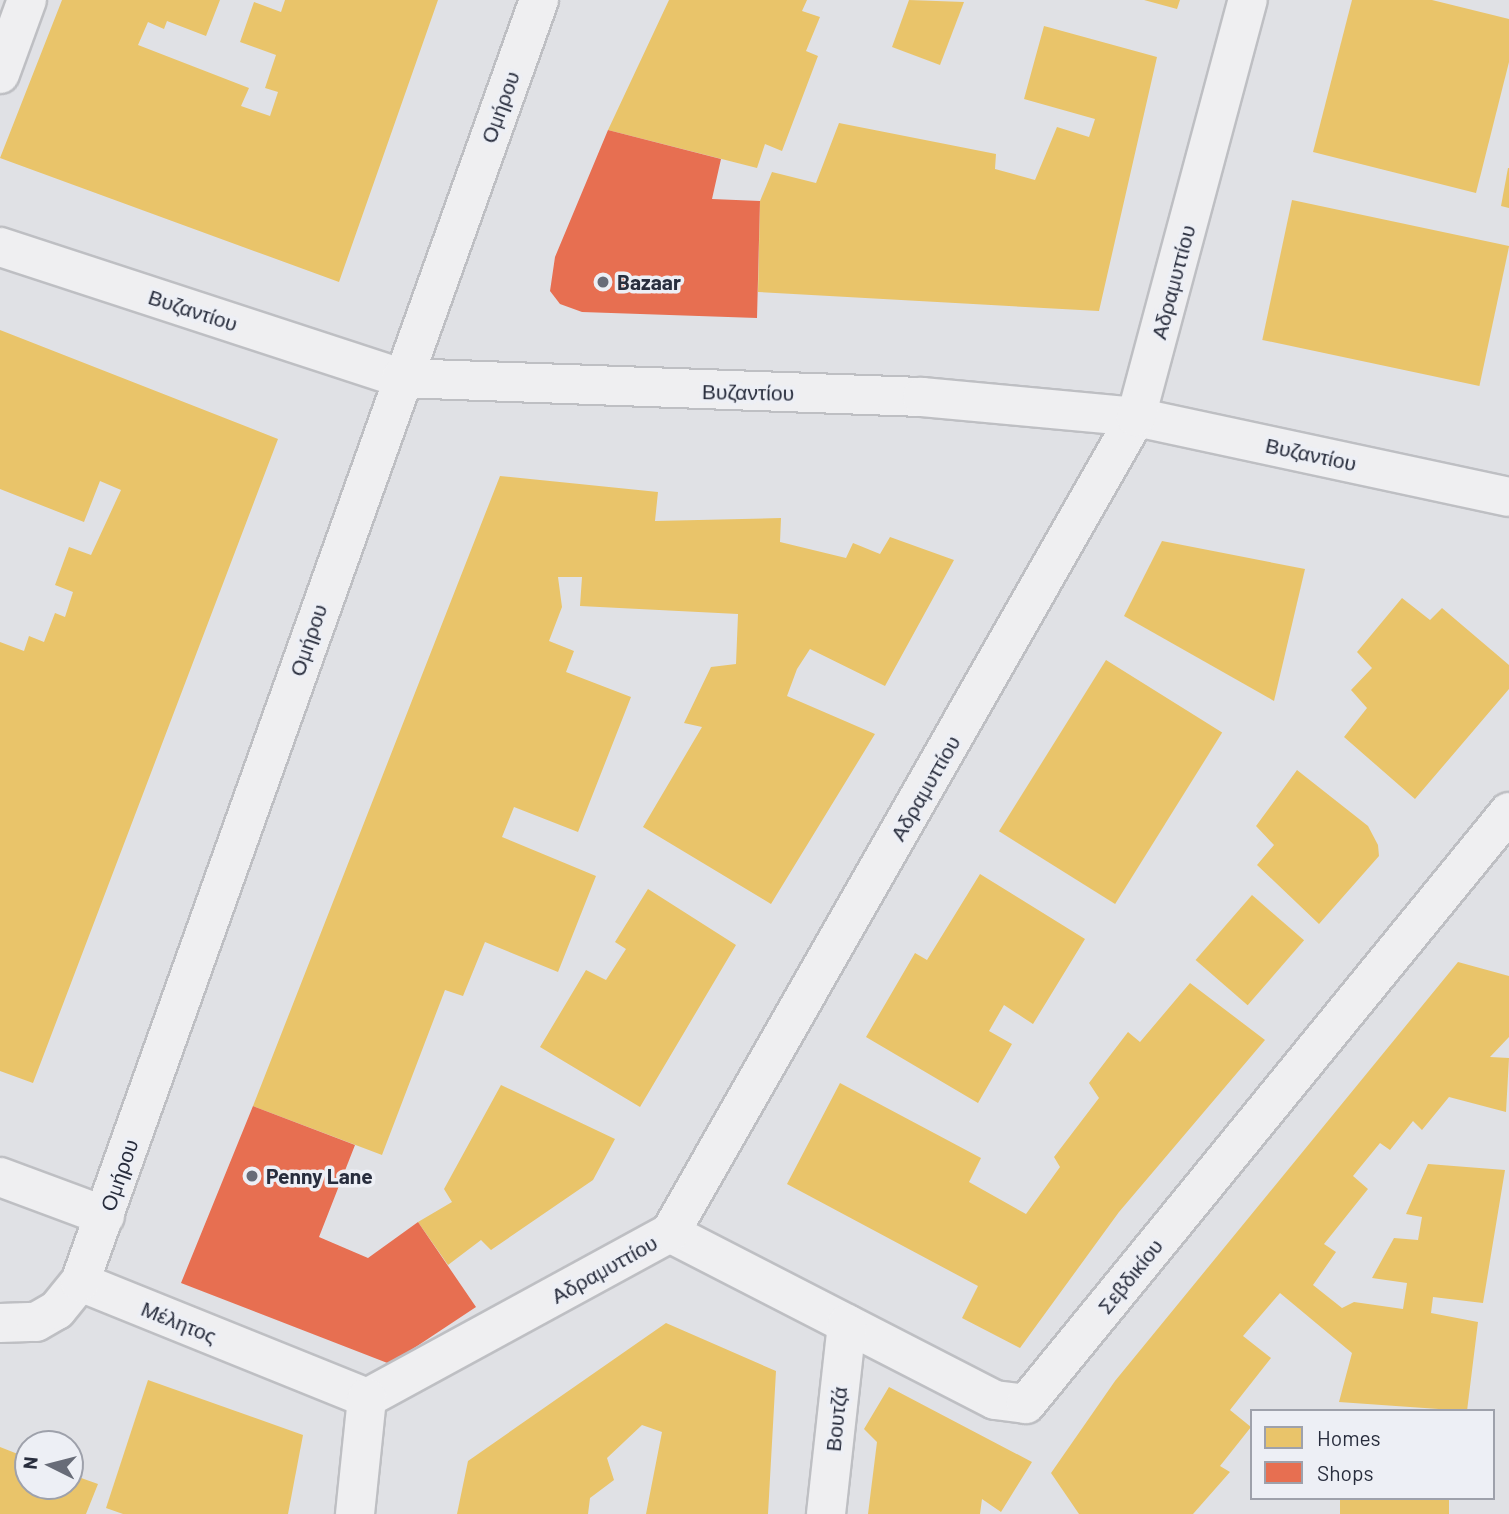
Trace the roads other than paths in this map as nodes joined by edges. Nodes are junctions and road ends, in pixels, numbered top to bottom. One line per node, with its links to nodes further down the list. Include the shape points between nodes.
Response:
1 (27, 0): 4 (street)
2 (539, 0): 6 (street, Ομήρου)
3 (1248, 0): 7 (street, Αδραμυττίου)
4 (0, 75)
5 (0, 247): 6 (street, Βυζαντίου)
6 (401, 378): 7 (street, Βυζαντίου, via 922,397); 11 (street, Ομήρου)
7 (1136, 417): 8 (street, Βυζαντίου); 12 (street, Αδραμυττίου)
8 (1509, 497)
9 (1501, 832): 15 (street, Σεβδικίου, via 1026,1404 995,1400)
10 (0, 1177): 11 (street)
11 (105, 1216): 13 (street, Ομήρου)
12 (670, 1233): 15 (street, Σεβδικίου); 16 (street, Αδραμυττίου)
13 (80, 1282): 14 (street, via 57,1310 36,1322); 16 (street, Μέλητος)
14 (0, 1323)
15 (846, 1324): 18 (street, Βουτζά)
16 (367, 1398): 17 (street)
17 (355, 1514)
18 (826, 1514)

